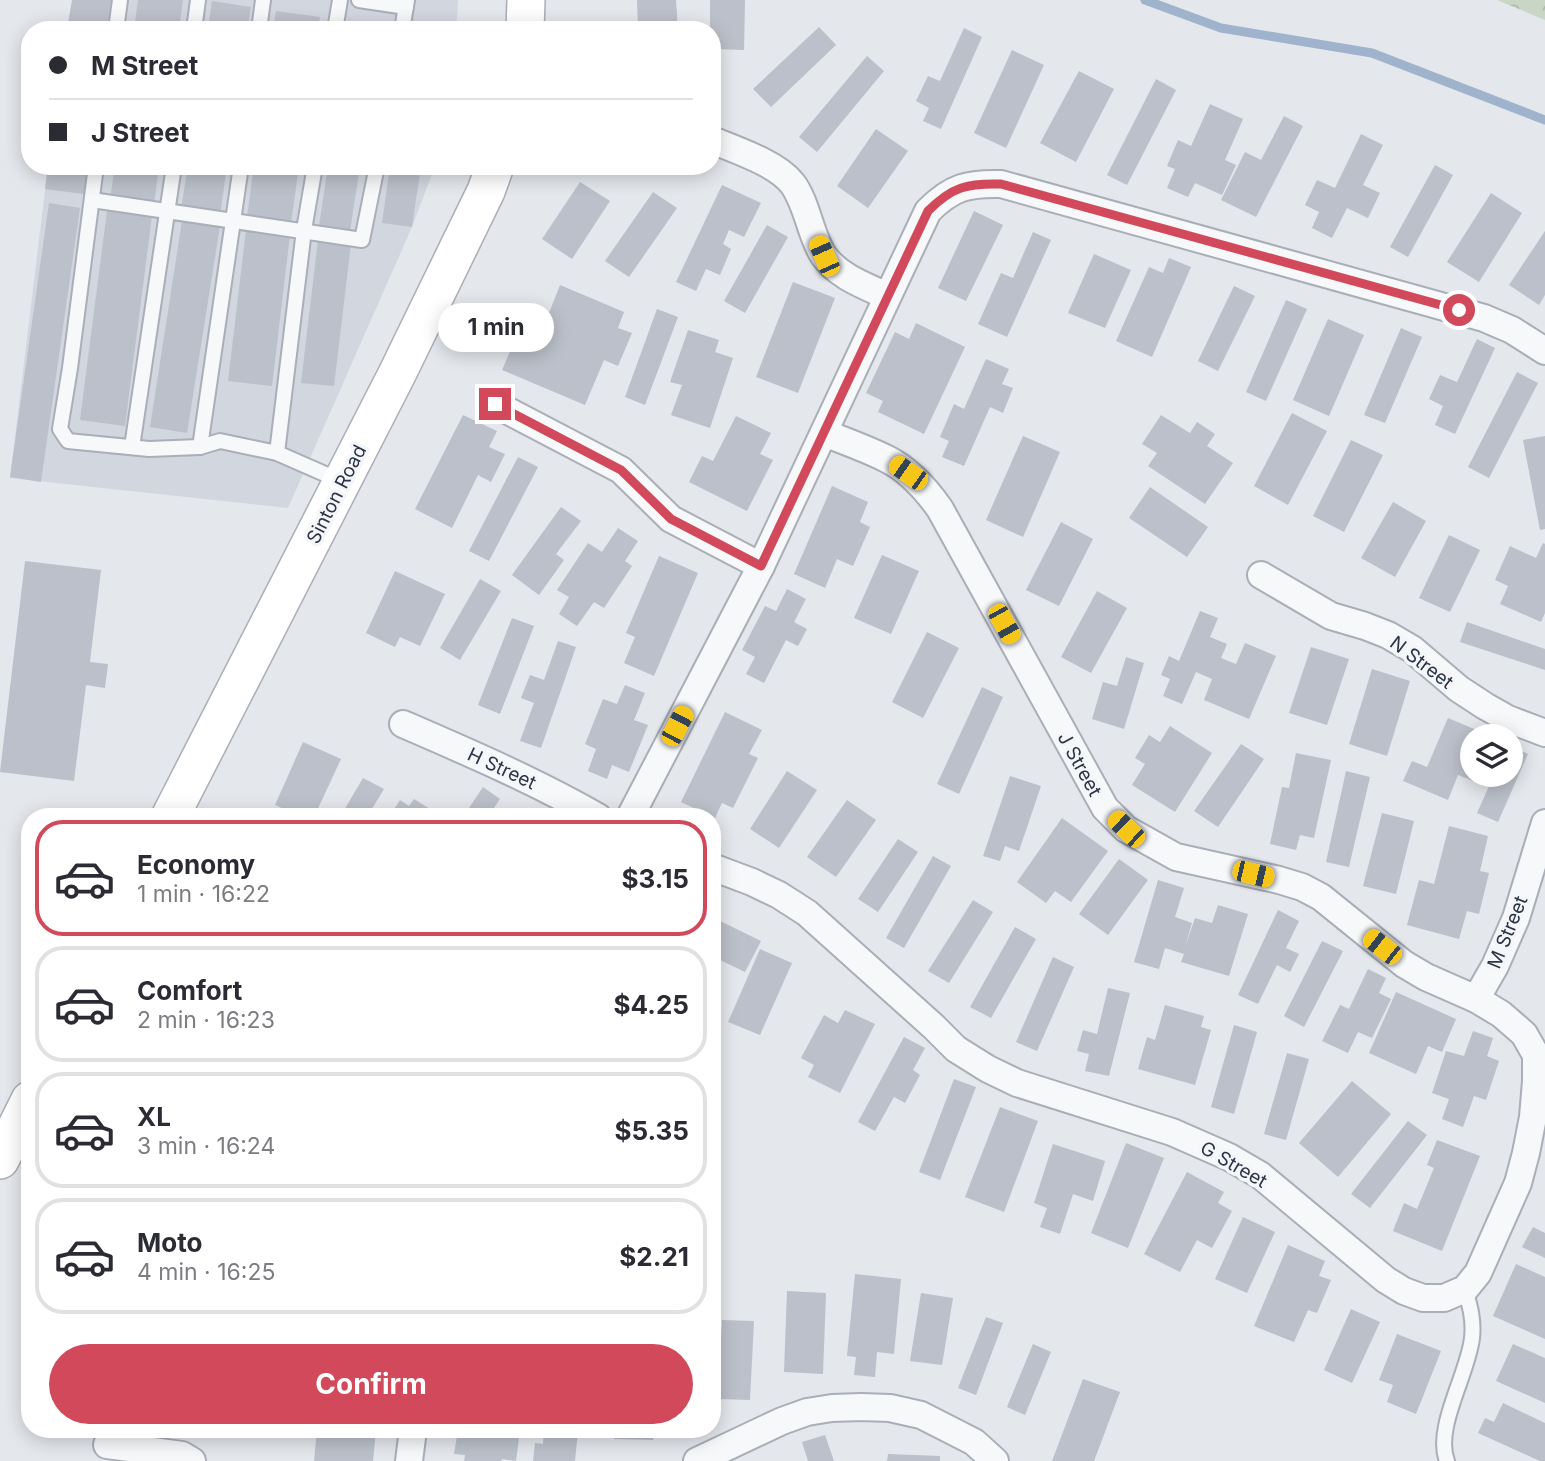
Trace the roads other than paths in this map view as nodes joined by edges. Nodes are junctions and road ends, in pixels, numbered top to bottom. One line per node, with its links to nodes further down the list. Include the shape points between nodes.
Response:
1 (120, 0): 8 (lane)
2 (198, 0): 9 (lane)
3 (263, 0): 10 (lane)
4 (340, 0): 11 (lane)
5 (359, 0): 7 (lane)
6 (526, 0): 13 (street)
7 (406, 3): 12 (lane)
8 (117, 21)
9 (195, 21)
10 (260, 21)
11 (336, 21)
12 (403, 21)
13 (525, 21)
14 (721, 144): 25 (street, via 774,167 792,183 824,256 842,274)
15 (95, 175): 21 (lane)
16 (173, 175): 22 (lane)
17 (240, 175): 23 (lane)
18 (313, 175): 24 (lane)
19 (375, 175): 24 (lane, via 362,240)
20 (491, 175): 32 (street, Sinton Road)
21 (92, 200): 22 (lane); 29 (lane, via 60,429 68,441)
22 (168, 212): 23 (lane); 29 (lane)
23 (234, 220): 24 (lane); 30 (lane)
24 (304, 230): 31 (lane)
25 (887, 296): 26 (street, via 928,211 941,198 977,183 1001,184 1484,318); 28 (street)
26 (1545, 351)
27 (495, 404): 33 (street, via 621,470 671,519)
28 (824, 433): 33 (street); 42 (street, J Street, via 889,460 926,490 1105,808 1126,829 1176,857 1302,887 1404,964)
29 (132, 447): 30 (lane)
30 (200, 447): 31 (lane, via 220,440)
31 (277, 453): 32 (lane)
32 (343, 481): 37 (street, Sinton Road)
33 (761, 566): 39 (street)
34 (1261, 575): 36 (street, N Street, via 1331,617 1388,635 1485,706)
35 (403, 724): 38 (street, H Street)
36 (1545, 733)
37 (175, 808)
38 (582, 808)
39 (635, 808)
40 (1545, 822): 42 (street, M Street, via 1516,918)
41 (721, 870): 45 (street, G Street, via 779,895 807,913 956,1049 988,1069 1017,1083 1172,1132 1229,1157 1260,1175 1404,1292 1444,1298)
42 (1476, 999): 45 (street, via 1524,1034 1536,1055 1536,1081 1518,1183 1478,1273)
43 (21, 1118): 44 (street)
44 (0, 1160)
45 (1465, 1289): 52 (lane, via 1473,1314 1472,1339 1444,1435)
46 (412, 1438): 49 (street)
47 (107, 1445): 48 (street, via 182,1455)
48 (192, 1461)
49 (409, 1461)
50 (697, 1461): 51 (street, via 807,1412 861,1407 920,1415 974,1442)
51 (995, 1461)
52 (1447, 1461)

